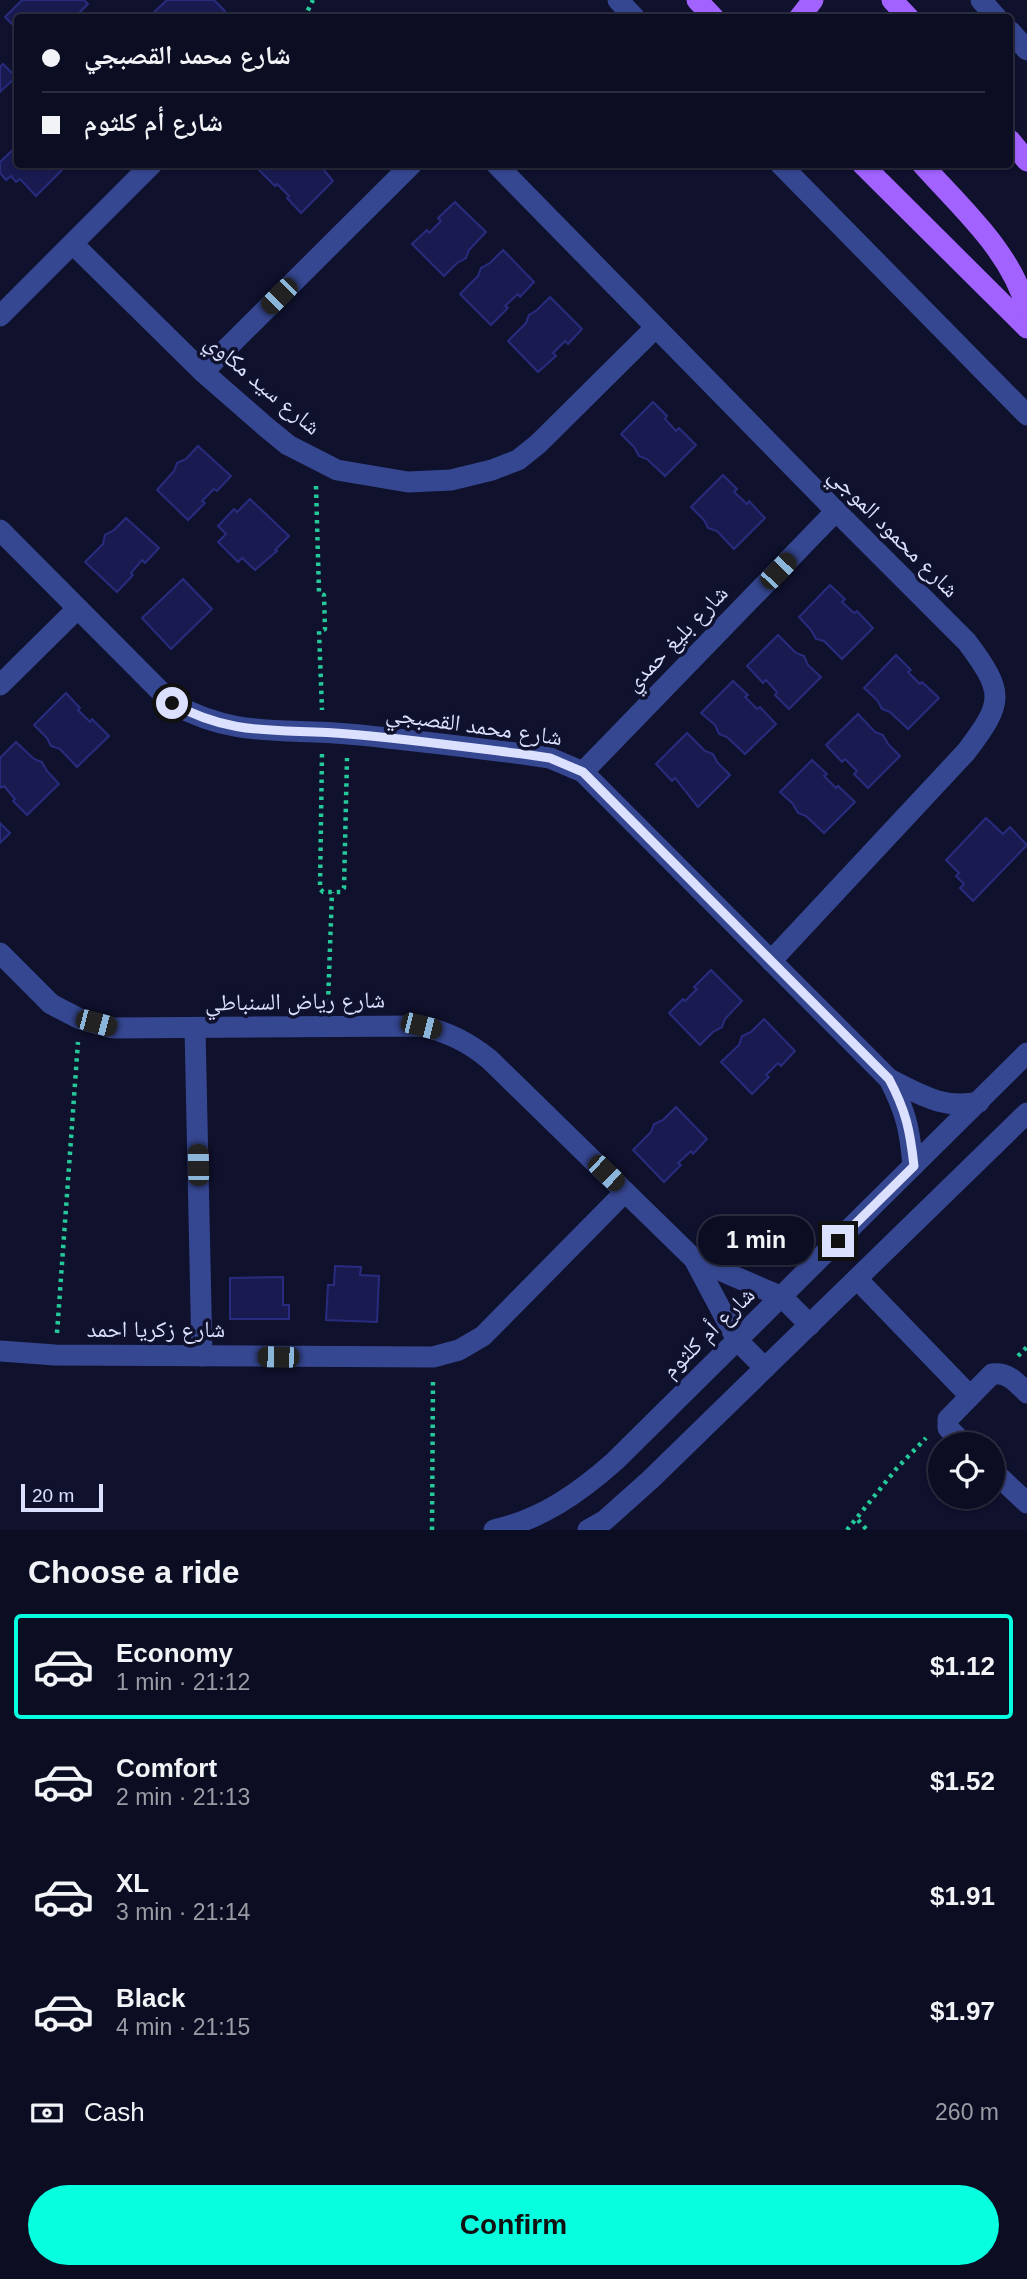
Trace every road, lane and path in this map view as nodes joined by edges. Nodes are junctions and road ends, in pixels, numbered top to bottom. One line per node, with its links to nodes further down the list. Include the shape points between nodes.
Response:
1 (618, 0): 6 (street)
2 (697, 0): 7 (main road)
3 (813, 0): 8 (main road)
4 (892, 0): 9 (main road)
5 (981, 0): 10 (street)
6 (631, 14)
7 (710, 14)
8 (802, 14)
9 (905, 14)
10 (993, 14)
11 (1013, 35): 12 (street)
12 (1027, 50)
13 (1013, 144): 14 (main road)
14 (1027, 161)
15 (148, 168): 21 (street)
16 (408, 168): 26 (street)
17 (500, 168): 24 (street, شارع محمود الموجي)
18 (784, 168): 27 (street)
19 (866, 168): 25 (main road)
20 (925, 168): 22 (main road, via 1005,259)
21 (73, 244): 23 (street); 26 (street, شارع سيد مكاوي)
22 (1027, 310)
23 (0, 316)
24 (655, 328): 28 (street, شارع سيد مكاوي, via 518,460 451,480 408,482 337,470); 29 (street, شارع محمود الموجي)
25 (1027, 328)
26 (203, 372): 28 (street, شارع سيد مكاوي, via 288,445)
27 (1027, 415)
28 (315, 460): 33 (path, via 319,593 324,595 325,629 319,631)
29 (836, 511): 35 (street, شارع بليغ حمدي); 38 (street, شارع محمود الموجي, via 967,642 994,685 996,704 966,752)
30 (0, 530): 31 (street, شارع محمد القصبجي)
31 (78, 609): 32 (street); 33 (street, شارع محمد القصبجي, via 172,703 196,716 249,729)
32 (0, 685)
33 (323, 733): 34 (street, شارع محمد القصبجي); 36 (path, via 320,889)
34 (347, 734): 35 (street, شارع محمد القصبجي, via 550,758); 36 (path, via 344,888)
35 (583, 772): 38 (street, شارع محمد القصبجي)
36 (332, 892): 40 (path)
37 (0, 953): 39 (street, شارع رياض السنباطي, via 51,1003)
38 (771, 961): 43 (street, شارع محمد القصبجي)
39 (80, 1019): 41 (street, شارع رياض السنباطي, via 112,1028); 54 (path)
40 (328, 1027): 41 (street, شارع رياض السنباطي); 47 (street, شارع رياض السنباطي, via 421,1026 469,1043)
41 (195, 1028): 55 (street)
42 (1027, 1053): 44 (street, شارع أم كلثوم)
43 (889, 1079): 44 (street, شارع محمد القصبجي, via 943,1104); 46 (street, شارع محمد القصبجي, via 909,1127)
44 (978, 1102): 46 (street, شارع أم كلثوم)
45 (1027, 1114): 49 (street)
46 (914, 1166): 50 (street, شارع أم كلثوم)
47 (625, 1192): 48 (street, شارع رياض السنباطي); 56 (street, شارع زكريا احمد, via 483,1336 459,1350)
48 (694, 1259): 50 (street, شارع رياض السنباطي); 52 (street, شارع رياض السنباطي)
49 (858, 1280): 51 (street); 59 (street)
50 (782, 1297): 51 (street); 52 (street, شارع أم كلثوم)
51 (810, 1325): 57 (street)
52 (737, 1340): 57 (street, شارع رياض السنباطي); 66 (street, شارع أم كلثوم, via 584,1488 550,1510)
53 (0, 1351): 54 (street, شارع زكريا احمد)
54 (55, 1355): 55 (street, شارع زكريا احمد)
55 (202, 1356): 56 (street, شارع زكريا احمد)
56 (433, 1357): 65 (path)
57 (765, 1368): 67 (street, via 650,1480)
58 (1027, 1393): 59 (street, via 1001,1373 992,1374)
59 (969, 1395): 60 (street)
60 (948, 1419): 61 (street); 64 (path, via 897,1468)
61 (952, 1432)
62 (1005, 1482): 63 (street)
63 (1027, 1503)
64 (858, 1520): 68 (path); 69 (path)
65 (432, 1530)
66 (494, 1530)
67 (588, 1530)
68 (847, 1530)
69 (867, 1530)

